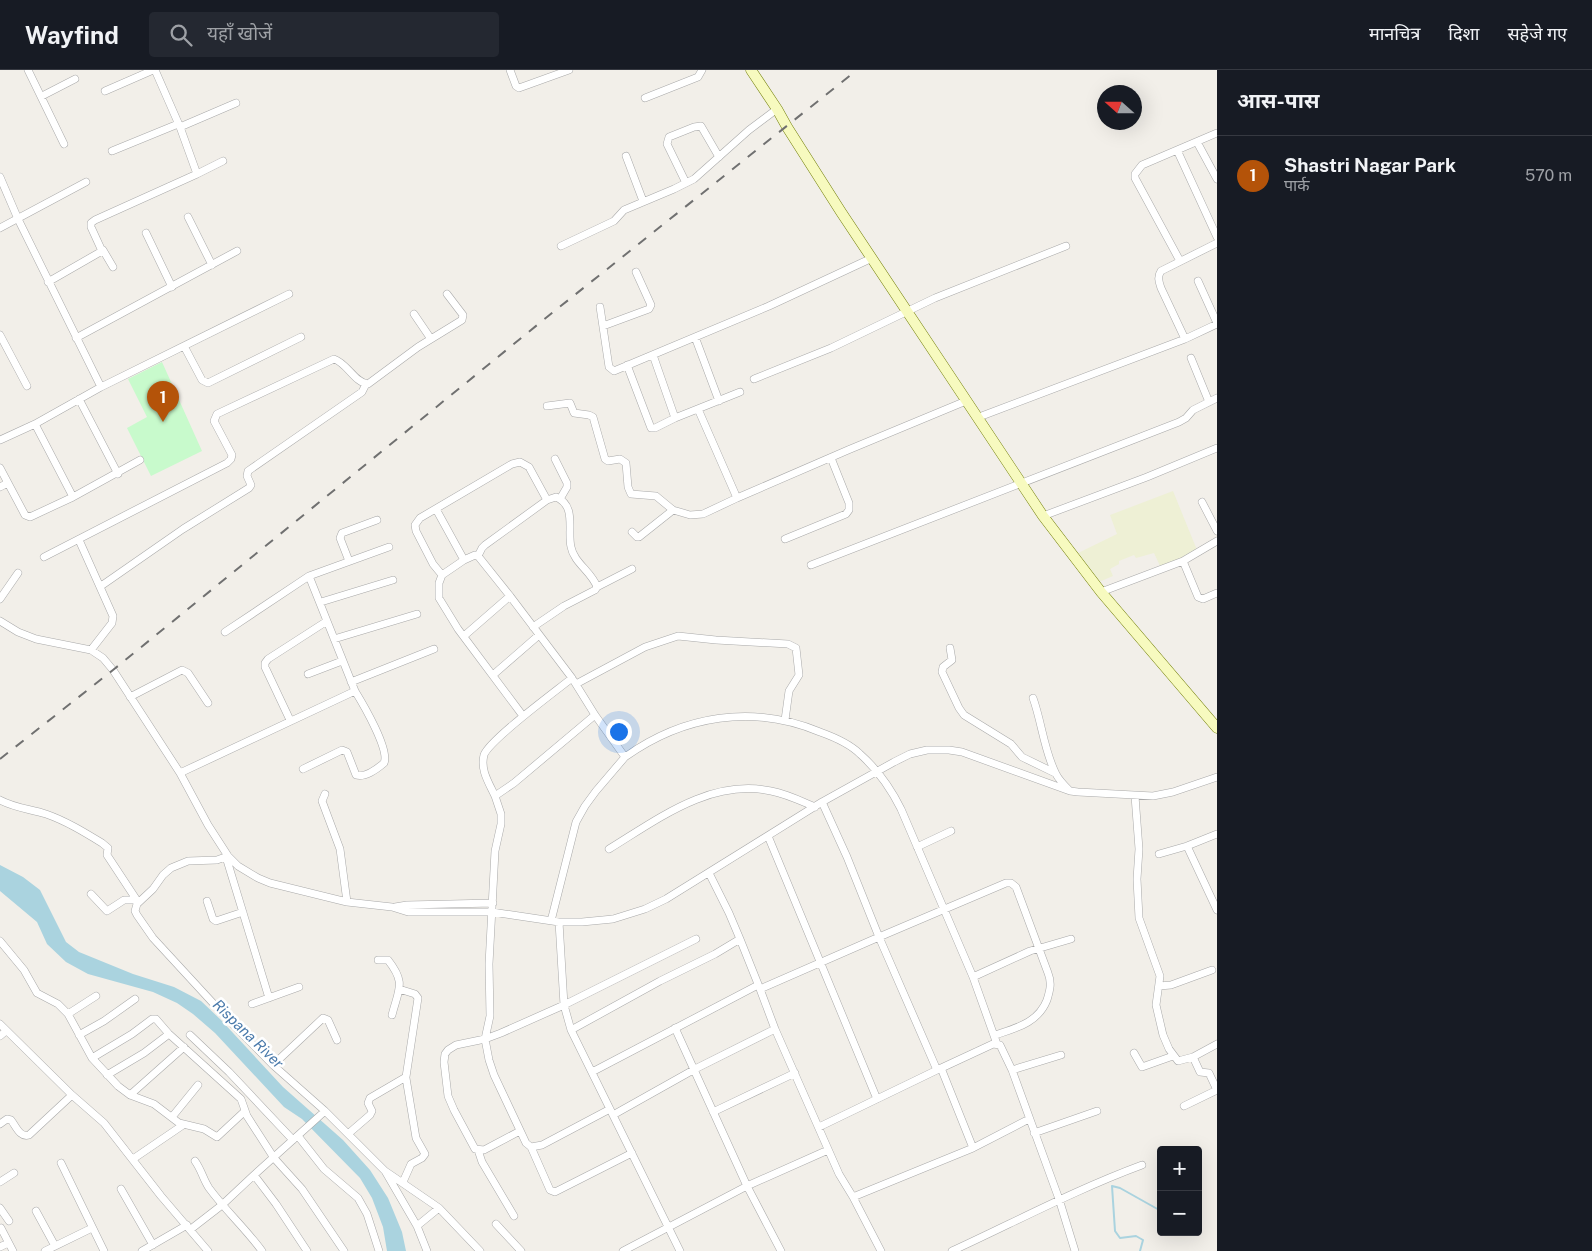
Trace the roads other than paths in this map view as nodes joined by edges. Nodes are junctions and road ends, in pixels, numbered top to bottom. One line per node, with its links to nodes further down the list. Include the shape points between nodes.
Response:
1 (28, 70): 9 (street)
2 (510, 70): 3 (street, via 519,88)
3 (569, 70)
4 (702, 70): 10 (street, via 698,77)
5 (751, 70): 12 (main road)
6 (156, 71): 8 (street); 13 (street)
7 (75, 78): 9 (street)
8 (105, 91)
9 (42, 96): 16 (street)
10 (645, 98)
11 (236, 103): 13 (street)
12 (777, 109): 20 (street); 38 (main road)
13 (179, 125): 18 (street); 22 (street)
14 (1217, 133): 15 (street)
15 (1197, 142): 17 (street); 24 (street)
16 (64, 144)
17 (1178, 150): 32 (street); 39 (street, via 1140,167 1135,178)
18 (112, 151)
19 (626, 156): 27 (street)
20 (719, 157): 26 (street); 26 (street, via 701,126 669,137 667,144)
21 (223, 161): 22 (street)
22 (197, 174): 36 (street, via 93,221 91,227)
23 (0, 177): 29 (street)
24 (1217, 178)
25 (86, 182): 29 (street)
26 (686, 183): 27 (street)
27 (643, 201): 34 (street, via 623,210 614,221)
28 (188, 217): 40 (street)
29 (18, 219): 30 (street); 44 (street)
30 (0, 228)
31 (146, 233): 45 (street)
32 (1217, 237)
33 (1217, 243): 39 (street)
34 (561, 246)
35 (1066, 246): 49 (street)
36 (103, 250): 41 (street); 44 (street)
37 (237, 251): 40 (street)
38 (872, 258): 49 (main road); 55 (street)
39 (1180, 261): 58 (street, via 1161,271 1158,280)
40 (212, 265): 45 (street)
41 (113, 267)
42 (636, 272): 52 (street, via 650,307)
43 (1198, 281): 51 (street)
44 (48, 282): 56 (street)
45 (172, 287): 56 (street)
46 (289, 294): 59 (street)
47 (447, 294): 57 (street, via 464,317)
48 (600, 307): 52 (street)
49 (908, 310): 63 (street, via 830,348); 71 (main road)
50 (414, 314): 57 (street)
51 (1217, 323): 58 (street)
52 (603, 326): 62 (street, via 610,369 614,371)
53 (0, 335): 65 (street)
54 (301, 337): 59 (street, via 208,382 202,380)
55 (695, 337): 60 (street); 70 (street)
56 (76, 338): 66 (street)
57 (431, 339): 64 (street)
58 (1185, 339): 75 (street)
59 (184, 346): 66 (street)
60 (653, 355): 62 (street); 76 (street)
61 (1191, 358): 72 (street)
62 (627, 365): 76 (street, via 651,428)
63 (754, 379)
64 (366, 384): 100 (street, via 334,359 218,414 214,421 232,455 230,460); 114 (street, via 362,392 248,472 249,488 182,529)
65 (27, 386)
66 (101, 387): 69 (street)
67 (740, 392): 70 (street)
68 (1217, 398): 72 (street)
69 (79, 399): 77 (street); 84 (street)
70 (719, 401): 74 (street)
71 (966, 402): 75 (main road); 80 (street)
72 (1209, 402): 85 (street, via 1193,410 1184,420)
73 (547, 406): 94 (street, via 570,403 574,413 591,416 605,459 626,463 629,492 656,496)
74 (698, 409): 76 (street); 89 (street)
75 (978, 417): 85 (main road)
76 (675, 418)
77 (35, 424): 78 (street); 88 (street)
78 (0, 440)
79 (1217, 448): 95 (street)
80 (830, 458): 89 (street); 99 (street, via 849,510)
81 (555, 459): 90 (street, via 568,483)
82 (140, 460): 84 (street)
83 (0, 468): 86 (street)
84 (118, 474): 88 (street)
85 (1022, 482): 95 (main road); 108 (street)
86 (8, 483): 87 (street); 88 (street, via 28,517)
87 (0, 487)
88 (73, 497)
89 (737, 498): 94 (street, via 703,514 690,515)
90 (560, 499): 91 (street); 115 (street, via 571,518 573,552)
91 (547, 500): 93 (street, via 529,468 520,462); 103 (street, via 485,545)
92 (1202, 502): 97 (street)
93 (436, 509): 105 (street); 111 (street, via 420,518 415,527)
94 (673, 510): 98 (street, via 639,537)
95 (1043, 516): 116 (main road)
96 (377, 520): 106 (street, via 342,532 340,536)
97 (1217, 531)
98 (632, 532)
99 (785, 539)
100 (78, 540): 104 (street); 114 (street)
101 (1217, 541): 107 (street)
102 (389, 547): 106 (street)
103 (478, 556): 105 (street); 118 (street)
104 (44, 557)
105 (464, 560): 111 (street)
106 (348, 561): 112 (street)
107 (1183, 561): 116 (street); 117 (street, via 1198,597)
108 (811, 565)
109 (632, 569): 115 (street)
110 (18, 572): 119 (street)
111 (442, 575): 127 (street, via 439,598)
112 (309, 576): 120 (street); 125 (street)
113 (393, 580): 120 (street)
114 (101, 586): 131 (street, via 113,619)
115 (597, 587): 124 (street)
116 (1100, 592): 145 (main road)
117 (1217, 593)
118 (510, 596): 124 (street); 127 (street)
119 (0, 598)
120 (321, 602): 123 (street)
121 (416, 614): 128 (street)
122 (0, 621): 131 (street, via 36,639)
123 (327, 621): 128 (street); 143 (street, via 266,661 265,667)
124 (533, 626): 126 (street)
125 (224, 632)
126 (539, 635): 134 (street); 135 (street)
127 (464, 636): 134 (street)
128 (334, 640): 132 (street)
129 (950, 648): 150 (street, via 952,660 942,672 962,712 1011,744 1026,759)
130 (434, 649): 136 (street)
131 (91, 650): 138 (street, via 113,670)
132 (342, 661): 133 (street); 136 (street)
133 (308, 674)
134 (493, 675): 142 (street)
135 (574, 681): 141 (street); 142 (street); 144 (street, via 645,647 678,636 788,644 796,648 799,675 788,691)
136 (351, 682): 137 (street)
137 (356, 691): 143 (street); 147 (street, via 376,730 386,757 384,763 359,776 347,752 342,750)
138 (130, 697): 140 (street, via 184,670); 149 (street)
139 (1033, 698): 150 (street)
140 (208, 703)
141 (595, 715): 146 (street); 154 (street)
142 (523, 716): 154 (street, via 485,754 484,774)
143 (290, 720): 149 (street)
144 (785, 720): 146 (street, via 741,716 716,718 676,730); 148 (street, via 830,736 860,753)
145 (1217, 728)
146 (625, 757): 177 (street, via 596,791 576,822)
147 (303, 769)
148 (876, 771): 152 (street, via 920,751 948,750 974,755); 157 (street); 162 (street, via 893,794)
149 (180, 773): 165 (street)
150 (1055, 773): 152 (street)
151 (1217, 777): 155 (street, via 1163,795)
152 (1070, 791): 155 (street)
153 (325, 794): 170 (street, via 322,801 340,849)
154 (495, 796): 171 (street, via 502,824 495,852)
155 (1135, 796): 188 (street, via 1139,849 1138,911 1158,970)
156 (0, 800): 168 (street, via 60,819 108,847 107,855)
157 (818, 804): 160 (street); 163 (street, via 770,790 715,792 669,813); 178 (street, via 847,857)
158 (951, 831): 162 (street)
159 (1217, 834): 161 (street)
160 (768, 836): 166 (street); 185 (street)
161 (1187, 846): 164 (street); 174 (street)
162 (917, 847): 173 (street)
163 (609, 849)
164 (1159, 854)
165 (227, 856): 168 (street, via 217,860 188,861 171,868); 170 (street, via 238,866 270,883); 175 (street)
166 (709, 873): 177 (street, via 637,912 602,921); 179 (street)
167 (92, 894): 168 (street, via 106,911 124,900)
168 (138, 901): 218 (street, via 135,907 137,915 153,938)
169 (207, 901): 175 (street, via 216,921)
170 (347, 902): 172 (street)
171 (492, 903): 172 (street); 176 (street)
172 (392, 907): 176 (street, via 408,912)
173 (944, 909): 178 (street); 183 (street, via 1011,883 1016,887); 187 (street)
174 (1217, 910)
175 (243, 912): 193 (street)
176 (492, 912): 177 (street); 208 (street, via 490,1016)
177 (555, 921): 196 (street)
178 (878, 937): 185 (street); 220 (street)
179 (740, 939): 190 (street); 202 (street)
180 (1071, 939): 183 (street)
181 (696, 940): 196 (street)
182 (0, 942): 197 (street, via 24,970 38,993)
183 (1039, 947): 187 (street); 207 (street, via 1051,980 1045,1004 1033,1019)
184 (378, 960): 191 (street, via 389,961 399,975)
185 (820, 964): 190 (street); 230 (street)
186 (1212, 970): 188 (street, via 1171,985)
187 (973, 977): 207 (street)
188 (1159, 986): 215 (street, via 1156,1010)
189 (299, 987): 193 (street)
190 (759, 987): 200 (street); 201 (street)
191 (399, 989): 198 (street); 225 (street, via 416,994 418,998)
192 (96, 996): 197 (street)
193 (269, 998): 195 (street)
194 (135, 999): 205 (street)
195 (252, 1004)
196 (564, 1005): 202 (street); 208 (street)
197 (68, 1014): 205 (street)
198 (392, 1015)
199 (0, 1024): 203 (street)
200 (675, 1028): 219 (street); 222 (street)
201 (775, 1029): 219 (street); 223 (street)
202 (571, 1030): 222 (street)
203 (3, 1034): 228 (street)
204 (169, 1034): 212 (street); 217 (street, via 153,1019); 224 (street)
205 (79, 1035): 217 (street)
206 (190, 1035): 245 (street)
207 (995, 1035): 210 (street)
208 (485, 1039): 242 (street, via 494,1075); 248 (street, via 452,1047 445,1054 444,1062 450,1102 472,1145)
209 (337, 1040): 218 (street, via 328,1020 323,1018)
210 (998, 1044): 220 (street); 221 (street)
211 (1217, 1044): 216 (street)
212 (184, 1047): 229 (street); 232 (street, via 237,1094 244,1102)
213 (1134, 1054): 215 (street, via 1142,1067)
214 (1061, 1055): 221 (street)
215 (1173, 1056): 216 (street, via 1180,1061)
216 (1193, 1057): 227 (street, via 1199,1072 1209,1073)
217 (92, 1058): 224 (street)
218 (273, 1066): 236 (street)
219 (695, 1069): 234 (street); 235 (street)
220 (939, 1069): 230 (street); 247 (street)
221 (1012, 1070): 238 (street)
222 (592, 1072): 234 (street)
223 (795, 1073): 235 (street); 241 (street)
224 (107, 1075): 229 (street)
225 (406, 1078): 244 (street, via 370,1098 371,1114); 260 (street, via 416,1138 424,1154 411,1164)
226 (198, 1085): 237 (street)
227 (1217, 1090): 231 (street)
228 (72, 1095): 239 (street, via 26,1136 11,1120); 252 (street, via 96,1114)
229 (130, 1095): 237 (street, via 150,1102)
230 (877, 1099): 241 (street)
231 (1184, 1106)
232 (245, 1111): 240 (street, via 218,1137 201,1128); 251 (street)
233 (1097, 1111): 243 (street)
234 (612, 1112): 246 (street, via 542,1145); 250 (street)
235 (713, 1112): 261 (street)
236 (322, 1113): 244 (street); 245 (street)
237 (172, 1117): 240 (street)
238 (1029, 1120): 243 (street); 247 (street)
239 (0, 1124)
240 (183, 1124): 252 (street)
241 (819, 1128): 249 (street)
242 (520, 1131): 246 (street); 248 (street, via 491,1147)
243 (1034, 1133): 264 (street)
244 (348, 1134): 256 (street)
245 (296, 1138): 251 (street); 289 (street, via 324,1169 358,1198)
246 (531, 1147): 250 (street, via 552,1192)
247 (973, 1148): 263 (street)
248 (478, 1150): 269 (street)
249 (828, 1150): 261 (street); 263 (street)
250 (632, 1152): 276 (street)
251 (274, 1158): 258 (street); 288 (street, via 302,1189)
252 (133, 1159): 273 (street)
253 (195, 1161): 265 (street)
254 (61, 1163): 275 (street)
255 (1142, 1165): 264 (street)
256 (385, 1171): 260 (street); 272 (street)
257 (14, 1173): 259 (street)
258 (254, 1175): 265 (street); 287 (street)
259 (0, 1182)
260 (403, 1182): 267 (street)
261 (747, 1186): 276 (street); 295 (street)
262 (121, 1189): 278 (street)
263 (853, 1197): 296 (street)
264 (1058, 1199): 297 (street); 298 (street)
265 (222, 1205): 273 (street); 286 (street)
266 (0, 1208): 270 (street)
267 (439, 1208): 272 (street); 291 (street)
268 (36, 1211): 279 (street)
269 (514, 1216)
270 (9, 1220)
271 (496, 1224): 292 (street)
272 (417, 1226): 290 (street)
273 (189, 1227): 278 (street); 285 (street)
274 (0, 1228): 277 (street)
275 (92, 1228): 279 (street); 283 (street)
276 (668, 1229): 293 (street); 294 (street)
277 (8, 1243): 280 (street); 281 (street)
278 (153, 1245): 284 (street)
279 (55, 1246): 282 (street)
280 (0, 1247)
281 (13, 1251)
282 (45, 1251)
283 (104, 1251)
284 (142, 1251)
285 (208, 1251)
286 (262, 1251)
287 (307, 1251)
288 (344, 1251)
289 (379, 1251)
290 (427, 1251)
291 (480, 1251)
292 (521, 1251)
293 (623, 1251)
294 (680, 1251)
295 (781, 1251)
296 (881, 1251)
297 (952, 1251)
298 (1074, 1251)

